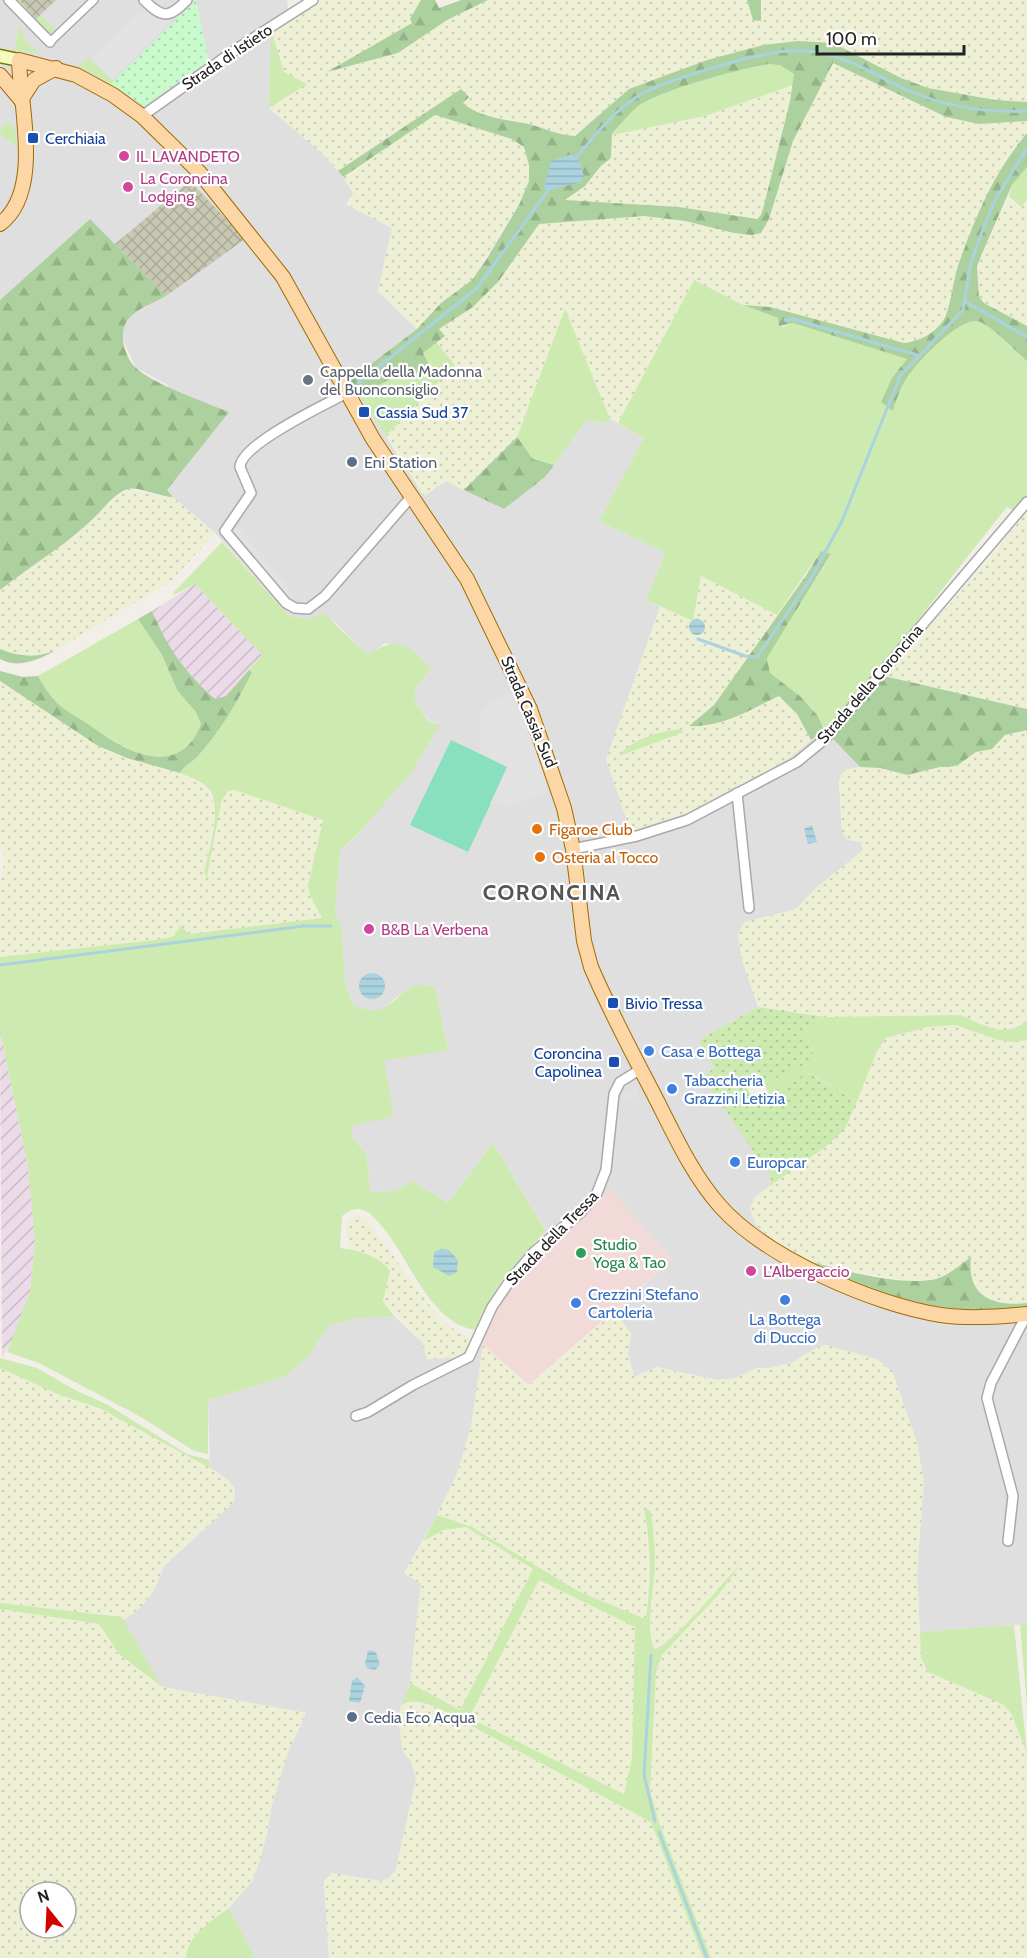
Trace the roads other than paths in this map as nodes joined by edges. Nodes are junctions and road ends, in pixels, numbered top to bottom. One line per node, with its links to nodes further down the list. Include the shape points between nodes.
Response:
1 (9, 0): 6 (street)
2 (94, 0): 6 (street)
3 (144, 0): 4 (street, via 165,15)
4 (187, 0)
5 (313, 0): 12 (street, Strada di Istieto)
6 (50, 42)
7 (0, 56): 8 (main road, Strada Cassia Sud)
8 (19, 60): 9 (main road, Strada Cassia Sud); 11 (main road)
9 (56, 68): 11 (main road, via 34,80); 12 (main road, Strada Cassia Sud, via 100,87)
10 (0, 75): 11 (main road)
11 (21, 100): 13 (main road, via 23,189 16,208)
12 (142, 116): 14 (main road, Strada Cassia Sud, via 200,173 270,258)
13 (0, 224)
14 (347, 393): 15 (main road, Strada Cassia Sud); 15 (street, via 246,453 240,467 251,493 225,531 286,603 308,609 319,602)
15 (411, 496): 18 (main road, Strada Cassia Sud, via 467,579 517,681 556,779)
16 (1027, 502): 17 (street, Strada della Coroncina, via 825,739 797,762)
17 (737, 793): 18 (street, Strada della Coroncina, via 681,823); 19 (street)
18 (573, 849): 20 (main road, Strada Cassia Sud, via 587,955)
19 (749, 908)
20 (641, 1069): 21 (main road, Strada Cassia Sud, via 706,1188 728,1214 759,1239 836,1281 900,1305 965,1317); 22 (street, Strada della Tressa, via 620,1082 614,1094 606,1170 597,1193 511,1279 487,1316 472,1354)
21 (1027, 1314): 23 (street, via 987,1398 1012,1496)
22 (356, 1416)
23 (1008, 1541)

